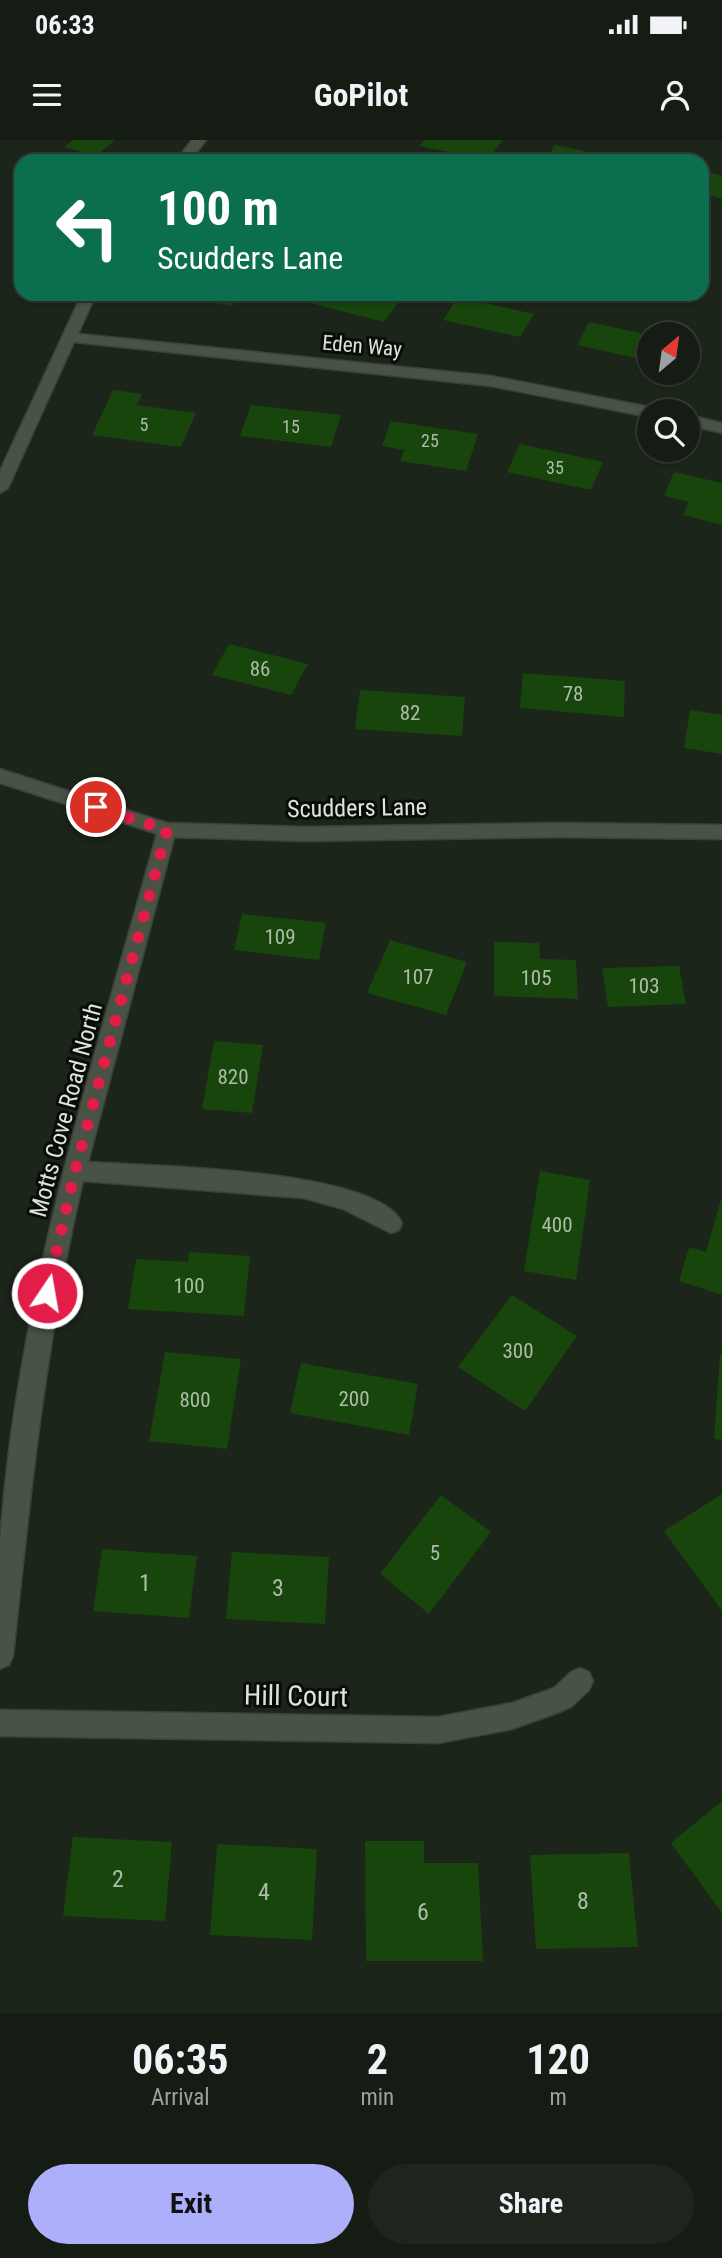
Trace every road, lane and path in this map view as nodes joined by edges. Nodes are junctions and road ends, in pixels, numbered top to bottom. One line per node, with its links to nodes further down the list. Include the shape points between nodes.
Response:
1 (199, 140): 2 (street)
2 (188, 154)
3 (86, 301): 4 (street)
4 (69, 337): 5 (street, Eden Way, via 491,381); 8 (street)
5 (637, 410)
6 (700, 423): 7 (street)
7 (722, 428)
8 (0, 488)
9 (0, 776): 10 (street, Scudders Lane)
10 (167, 830): 11 (street, Scudders Lane); 12 (street, Motts Cove Road North)
11 (722, 832)
12 (75, 1171): 13 (street, via 296,1185 338,1195); 14 (street, Motts Cove Road North, via 36,1356)
13 (391, 1223)
14 (0, 1656)
15 (580, 1681): 16 (street, Hill Court, via 562,1698 512,1716 439,1730)
16 (0, 1723)

